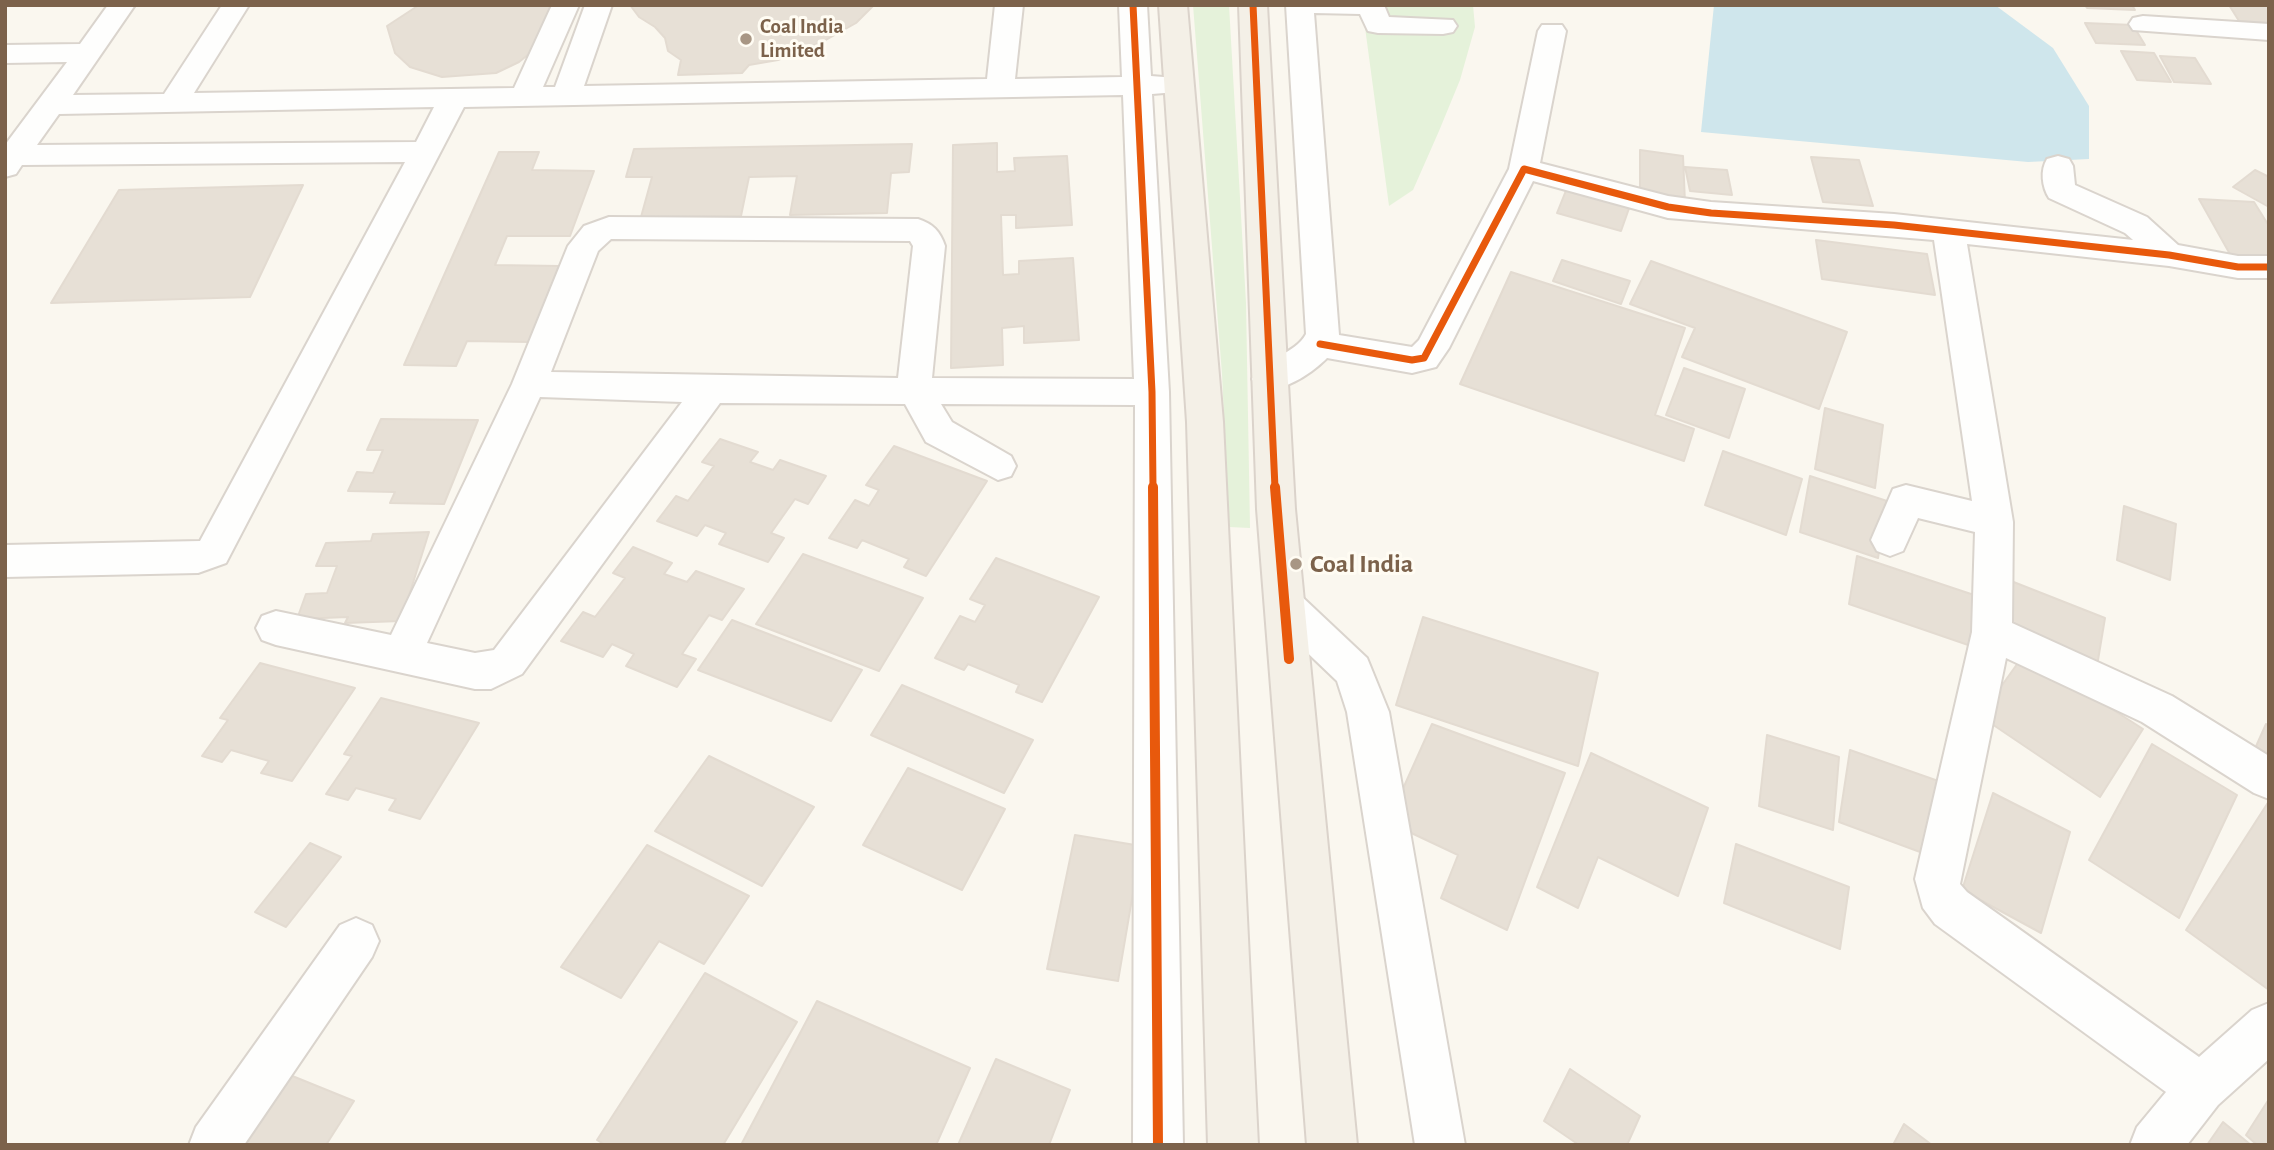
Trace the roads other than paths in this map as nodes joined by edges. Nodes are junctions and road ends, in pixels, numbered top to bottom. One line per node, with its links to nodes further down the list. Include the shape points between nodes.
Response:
1 (122, 5): 14 (street)
2 (236, 5): 22 (street)
3 (566, 5): 20 (street)
4 (599, 5): 19 (street)
5 (1009, 5): 18 (street)
6 (1133, 5): 16 (street)
7 (1173, 5): 17 (main road)
8 (1253, 5): 32 (main road)
9 (1300, 5): 11 (street, via 1371,6 1378,25); 31 (street, via 1322,297)
10 (2143, 24): 13 (street)
11 (1443, 26)
12 (1552, 31): 27 (street)
13 (2269, 32)
14 (88, 53): 15 (street); 23 (street)
15 (5, 54)
16 (1139, 85): 17 (street); 18 (street); 36 (street)
17 (1179, 85): 51 (main road, via 1205,422)
18 (1000, 88): 19 (street)
19 (566, 96): 20 (street)
20 (524, 97): 21 (street)
21 (453, 100): 22 (street); 24 (street)
22 (173, 103): 23 (street)
23 (51, 105): 25 (street)
24 (425, 152): 25 (street); 40 (street, via 213,552 198,557)
25 (10, 161)
26 (2058, 166): 29 (street, via 2060,191 2136,225)
27 (1524, 169): 28 (street, via 1668,207); 31 (street, via 1423,358)
28 (1949, 232): 29 (street); 38 (street)
29 (2169, 255): 30 (street, via 2238,267)
30 (2269, 267)
31 (1320, 344): 32 (street)
32 (1269, 379): 41 (main road)
33 (529, 384): 34 (street, via 587,239 596,232 609,228 905,229 918,230 929,246); 35 (street); 44 (street)
34 (914, 389): 35 (street); 36 (street); 37 (street, via 939,432)
35 (711, 390): 44 (street, via 508,662 491,671 475,671)
36 (1152, 392): 50 (street)
37 (998, 466)
38 (1994, 522): 39 (street, via 1906,500); 43 (street)
39 (1890, 540)
40 (5, 561)
41 (1285, 606): 52 (main road); 53 (street, via 1353,671 1368,712)
42 (276, 628): 44 (street)
43 (1992, 632): 45 (street, via 2157,709); 48 (street, via 1937,879 1939,893 1951,908)
44 (402, 655)
45 (2269, 779)
46 (356, 941): 49 (street)
47 (2269, 1027): 48 (street)
48 (2200, 1088): 54 (street)
49 (214, 1145)
50 (1158, 1145)
51 (1233, 1145)
52 (1332, 1145)
53 (1440, 1145)
54 (2155, 1145)

